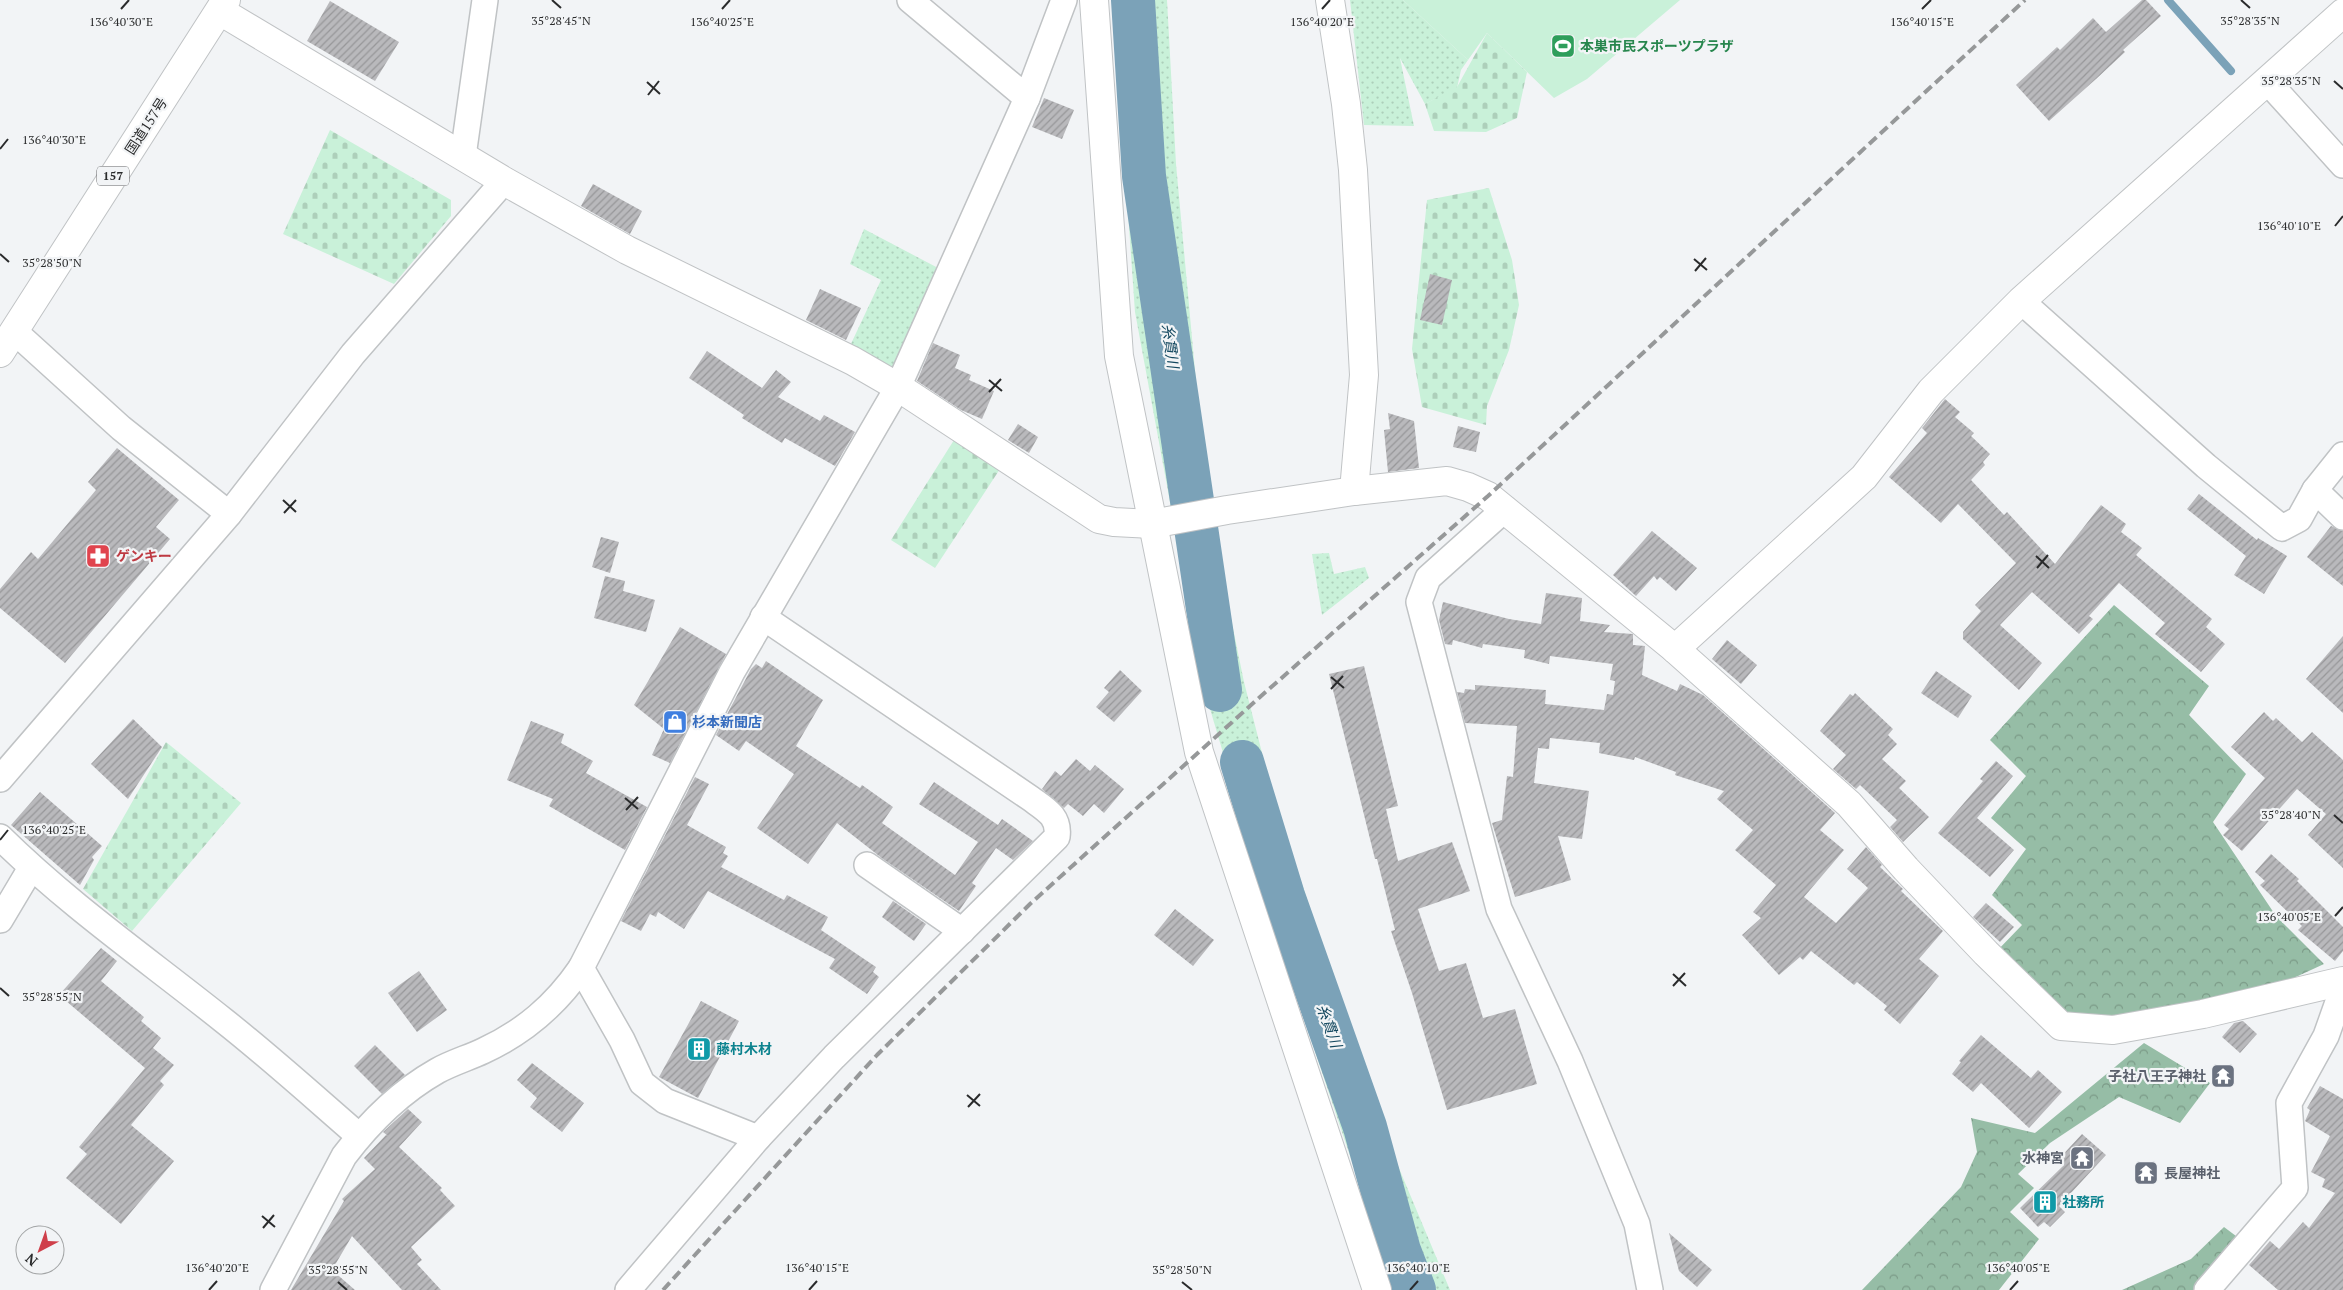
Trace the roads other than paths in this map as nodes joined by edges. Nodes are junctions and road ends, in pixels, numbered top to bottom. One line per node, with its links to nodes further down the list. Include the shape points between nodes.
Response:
1 (485, 0): 10 (street)
2 (910, 0): 9 (street)
3 (1064, 0): 9 (street)
4 (1094, 0): 22 (main road, via 1119,356)
5 (1330, 0): 18 (main road, via 1353,170 1364,375)
6 (218, 4): 10 (main road); 14 (main road, 国道157号 / 157)
7 (2343, 13): 8 (main road)
8 (2267, 81): 11 (street); 13 (main road)
9 (1026, 98): 15 (street)
10 (463, 156): 12 (main road)
11 (2343, 165)
12 (504, 181): 15 (main road, via 627,250 853,361); 20 (street, via 353,354)
13 (2021, 301): 17 (street, via 2206,466 2282,528 2299,519); 24 (main road, via 1931,391 1864,477)
14 (7, 342): 20 (street)
15 (898, 387): 22 (main road, via 1099,519); 23 (street)
16 (2343, 455): 17 (street)
17 (2315, 490): 21 (street)
18 (1354, 491): 19 (main road, via 1447,481 1488,496); 22 (main road)
19 (1505, 509): 24 (main road); 40 (street, via 1428,578 1419,602 1499,909 1570,1061 1637,1224)
20 (229, 514): 25 (street)
21 (2343, 517)
22 (1161, 522): 39 (main road, via 1199,752)
23 (763, 617): 30 (street, via 1055,817 1057,837); 31 (street)
24 (1675, 649): 32 (main road, via 1849,804 1946,911 2061,1026 2112,1030 2203,1014)
25 (0, 779)
26 (0, 838): 28 (street)
27 (867, 865): 30 (street)
28 (31, 868): 29 (street); 35 (street, via 104,930 224,1021)
29 (0, 920)
30 (962, 932): 36 (street, via 834,1057)
31 (581, 968): 35 (street, via 566,990 530,1024 413,1086); 36 (street, via 642,1083 665,1101)
32 (2343, 981)
33 (2343, 988): 34 (street)
34 (2337, 1027): 41 (street, via 2326,1036 2289,1103 2295,1188)
35 (359, 1136): 37 (street, via 344,1156)
36 (758, 1138): 38 (street)
37 (273, 1290)
38 (628, 1290)
39 (1377, 1290)
40 (1650, 1290)
41 (2207, 1290)

